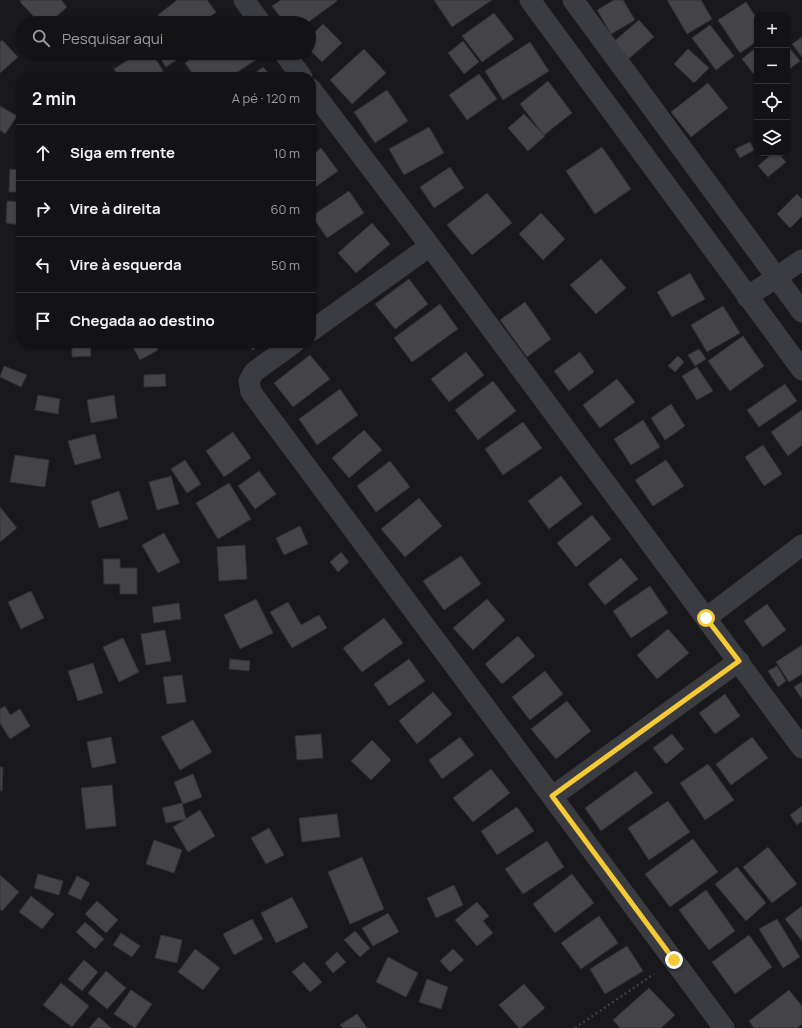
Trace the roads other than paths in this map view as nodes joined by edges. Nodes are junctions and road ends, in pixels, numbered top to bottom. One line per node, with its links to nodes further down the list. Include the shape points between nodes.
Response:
1 (244, 0): 4 (street)
2 (530, 0): 11 (street)
3 (573, 0): 10 (street)
4 (256, 16)
5 (289, 60): 6 (street)
6 (298, 72)
7 (316, 96): 8 (street)
8 (430, 246): 13 (street); 17 (street)
9 (802, 260): 10 (street)
10 (777, 277): 11 (street); 12 (street)
11 (747, 297): 15 (street)
12 (802, 312)
13 (316, 327)
14 (287, 348): 20 (street, via 254,372 249,381 251,392)
15 (802, 370)
16 (802, 545): 17 (street)
17 (706, 618): 18 (street)
18 (739, 661): 19 (street); 20 (street)
19 (802, 748)
20 (552, 796): 21 (street)
21 (724, 1028)

